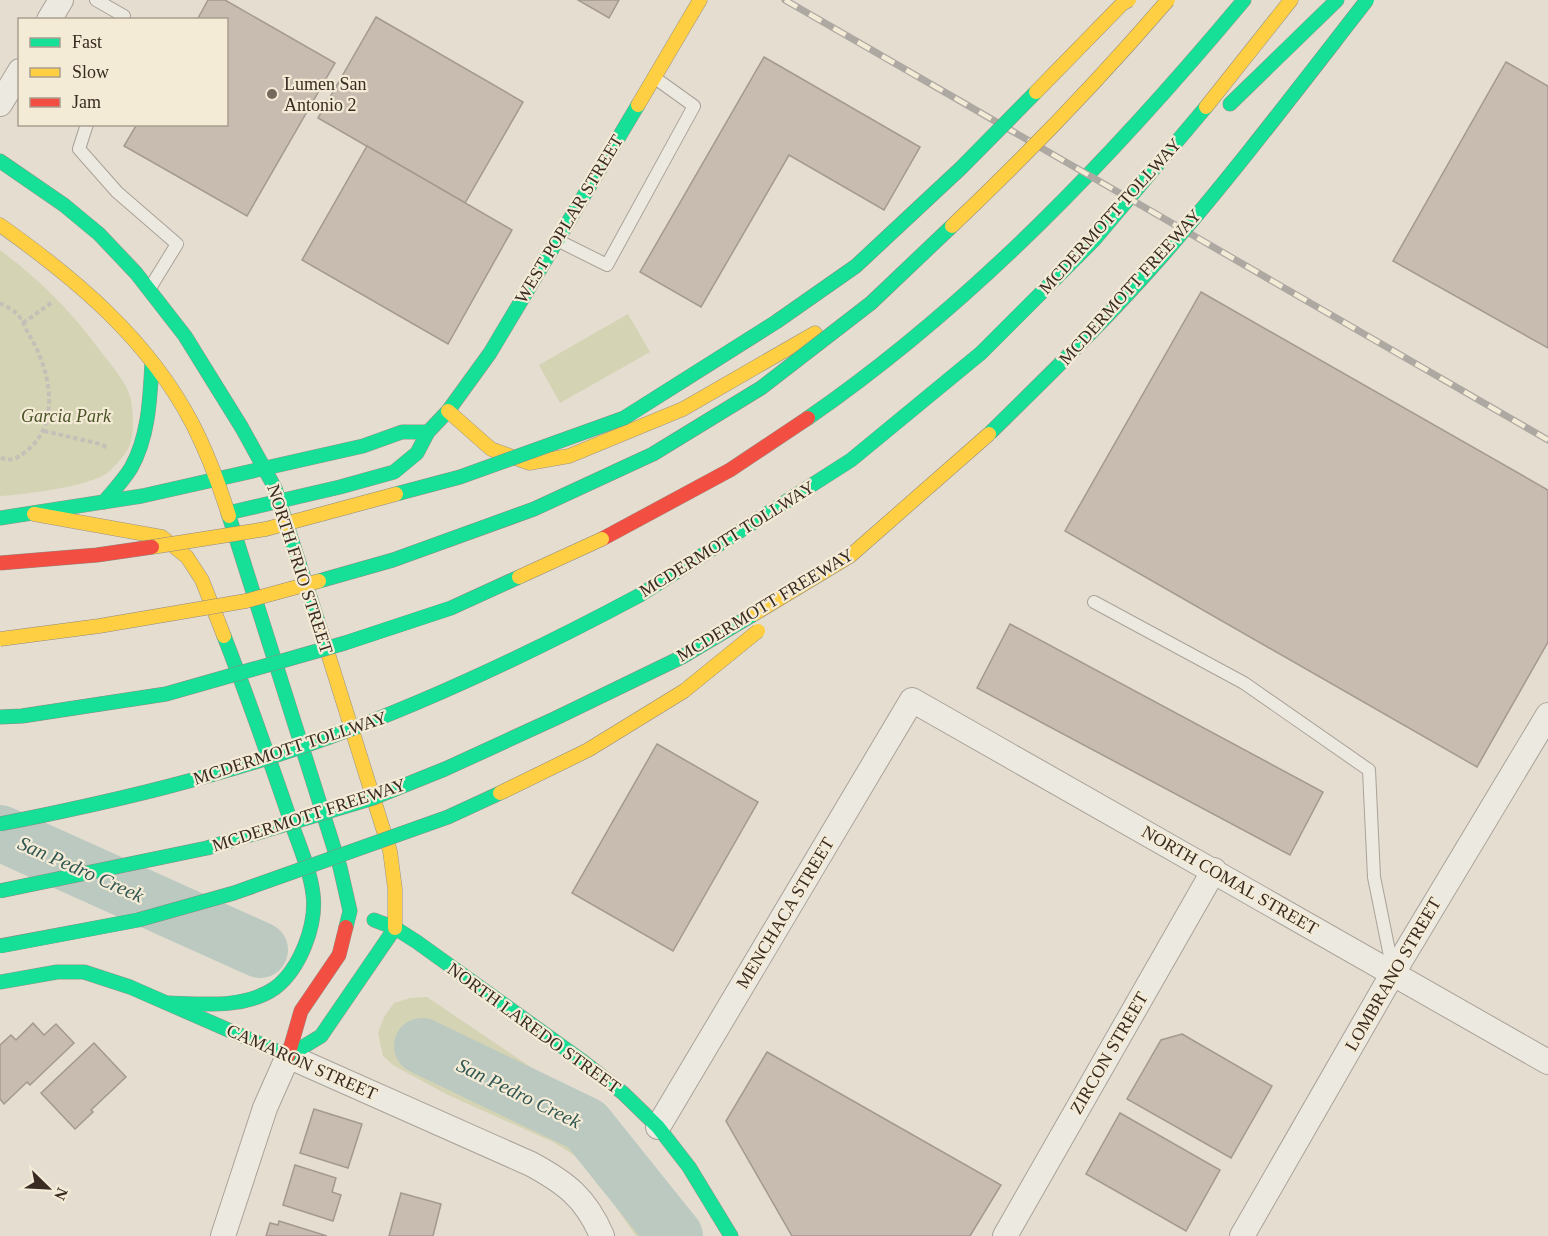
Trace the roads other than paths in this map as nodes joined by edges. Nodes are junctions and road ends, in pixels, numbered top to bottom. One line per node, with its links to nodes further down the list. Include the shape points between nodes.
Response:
1 (61, 0): 10 (street)
2 (96, 0): 11 (lane)
3 (700, 0): 13 (main road, WEST POPLAR STREET)
4 (1129, 0): 32 (main road, bridge, via 961,168 856,266 624,418 459,477 266,529 97,555)
5 (1244, 0): 37 (main road, bridge, via 1116,147 986,277 829,404 740,465 602,539 451,608 166,694)
6 (1291, 0): 17 (main road, MCDERMOTT TOLLWAY)
7 (1337, 0): 17 (main road)
8 (1367, 0): 31 (main road, MCDERMOTT FREEWAY, bridge, via 1225,181 1097,327 987,436)
9 (1173, 4): 22 (main road, via 1115,76 970,219 842,317 683,409 569,456 530,464 491,449); 34 (main road, bridge, via 1025,156 871,303 761,388 653,454 534,509 335,577 246,601)
10 (50, 18)
11 (123, 18)
12 (18, 74): 14 (street)
13 (654, 78): 19 (main road, WEST POPLAR STREET); 19 (lane, via 694,106 607,266)
14 (0, 104)
15 (86, 126): 20 (lane, via 79,150 117,192 177,244)
16 (0, 161): 20 (main road, NORTH FRIO STREET, via 98,233)
17 (1126, 202): 38 (main road, MCDERMOTT TOLLWAY, bridge, via 1094,240 981,353 851,460 640,595 488,673 408,709 316,742 126,799)
18 (0, 225): 21 (main road, via 107,309)
19 (556, 240): 22 (main road, WEST POPLAR STREET, via 490,353)
20 (149, 289): 24 (main road, NORTH FRIO STREET, via 206,367)
21 (152, 362): 25 (main road, via 185,411); 27 (main road, via 149,406 135,461)
22 (448, 411): 23 (main road, WEST POPLAR STREET)
23 (428, 432): 24 (main road, via 402,432 363,446); 26 (main road, WEST POPLAR STREET, via 417,453 394,472)
24 (266, 468): 25 (main road); 26 (main road, NORTH FRIO STREET)
25 (216, 479): 27 (main road); 28 (main road)
26 (280, 501): 28 (main road, WEST POPLAR STREET); 42 (main road, NORTH FRIO STREET, via 390,851)
27 (104, 502): 29 (main road)
28 (228, 513): 41 (main road, via 340,867)
29 (34, 514): 30 (main road); 46 (main road, via 162,537 187,557 202,580 255,715 313,894 313,917 301,955 289,975 273,989 227,1004)
30 (0, 518)
31 (850, 555): 40 (main road, MCDERMOTT FREEWAY, bridge, via 682,657 445,769 373,798 207,848); 43 (main road, bridge, via 684,691 588,750 516,786 448,817 234,893 138,920)
32 (0, 563)
33 (1094, 602): 44 (lane, via 1244,684 1370,770 1374,877)
34 (0, 639)
35 (912, 700): 39 (street, NORTH COMAL STREET); 49 (street, MENCHACA STREET)
36 (1548, 715): 44 (street, LOMBRANO STREET)
37 (0, 717)
38 (0, 824)
39 (1214, 870): 44 (street, NORTH COMAL STREET); 53 (street, ZIRCON STREET)
40 (0, 891)
41 (350, 911): 42 (main road, NORTH LAREDO STREET); 47 (main road, via 339,955 301,1011)
42 (395, 928): 47 (main road, via 321,1036); 49 (main road, NORTH LAREDO STREET, via 581,1060)
43 (0, 946)
44 (1393, 973): 48 (street, NORTH COMAL STREET); 54 (street, LOMBRANO STREET)
45 (0, 982): 46 (main road, CAMARON STREET, via 57,972 84,972)
46 (168, 1003): 47 (main road, CAMARON STREET)
47 (288, 1056): 50 (street, via 265,1108); 51 (street, CAMARON STREET, via 531,1164 569,1187 586,1206)
48 (1548, 1062)
49 (658, 1127): 52 (main road, NORTH LAREDO STREET, via 689,1167)
50 (223, 1236)
51 (602, 1236)
52 (732, 1236)
53 (1005, 1236)
54 (1242, 1236)

